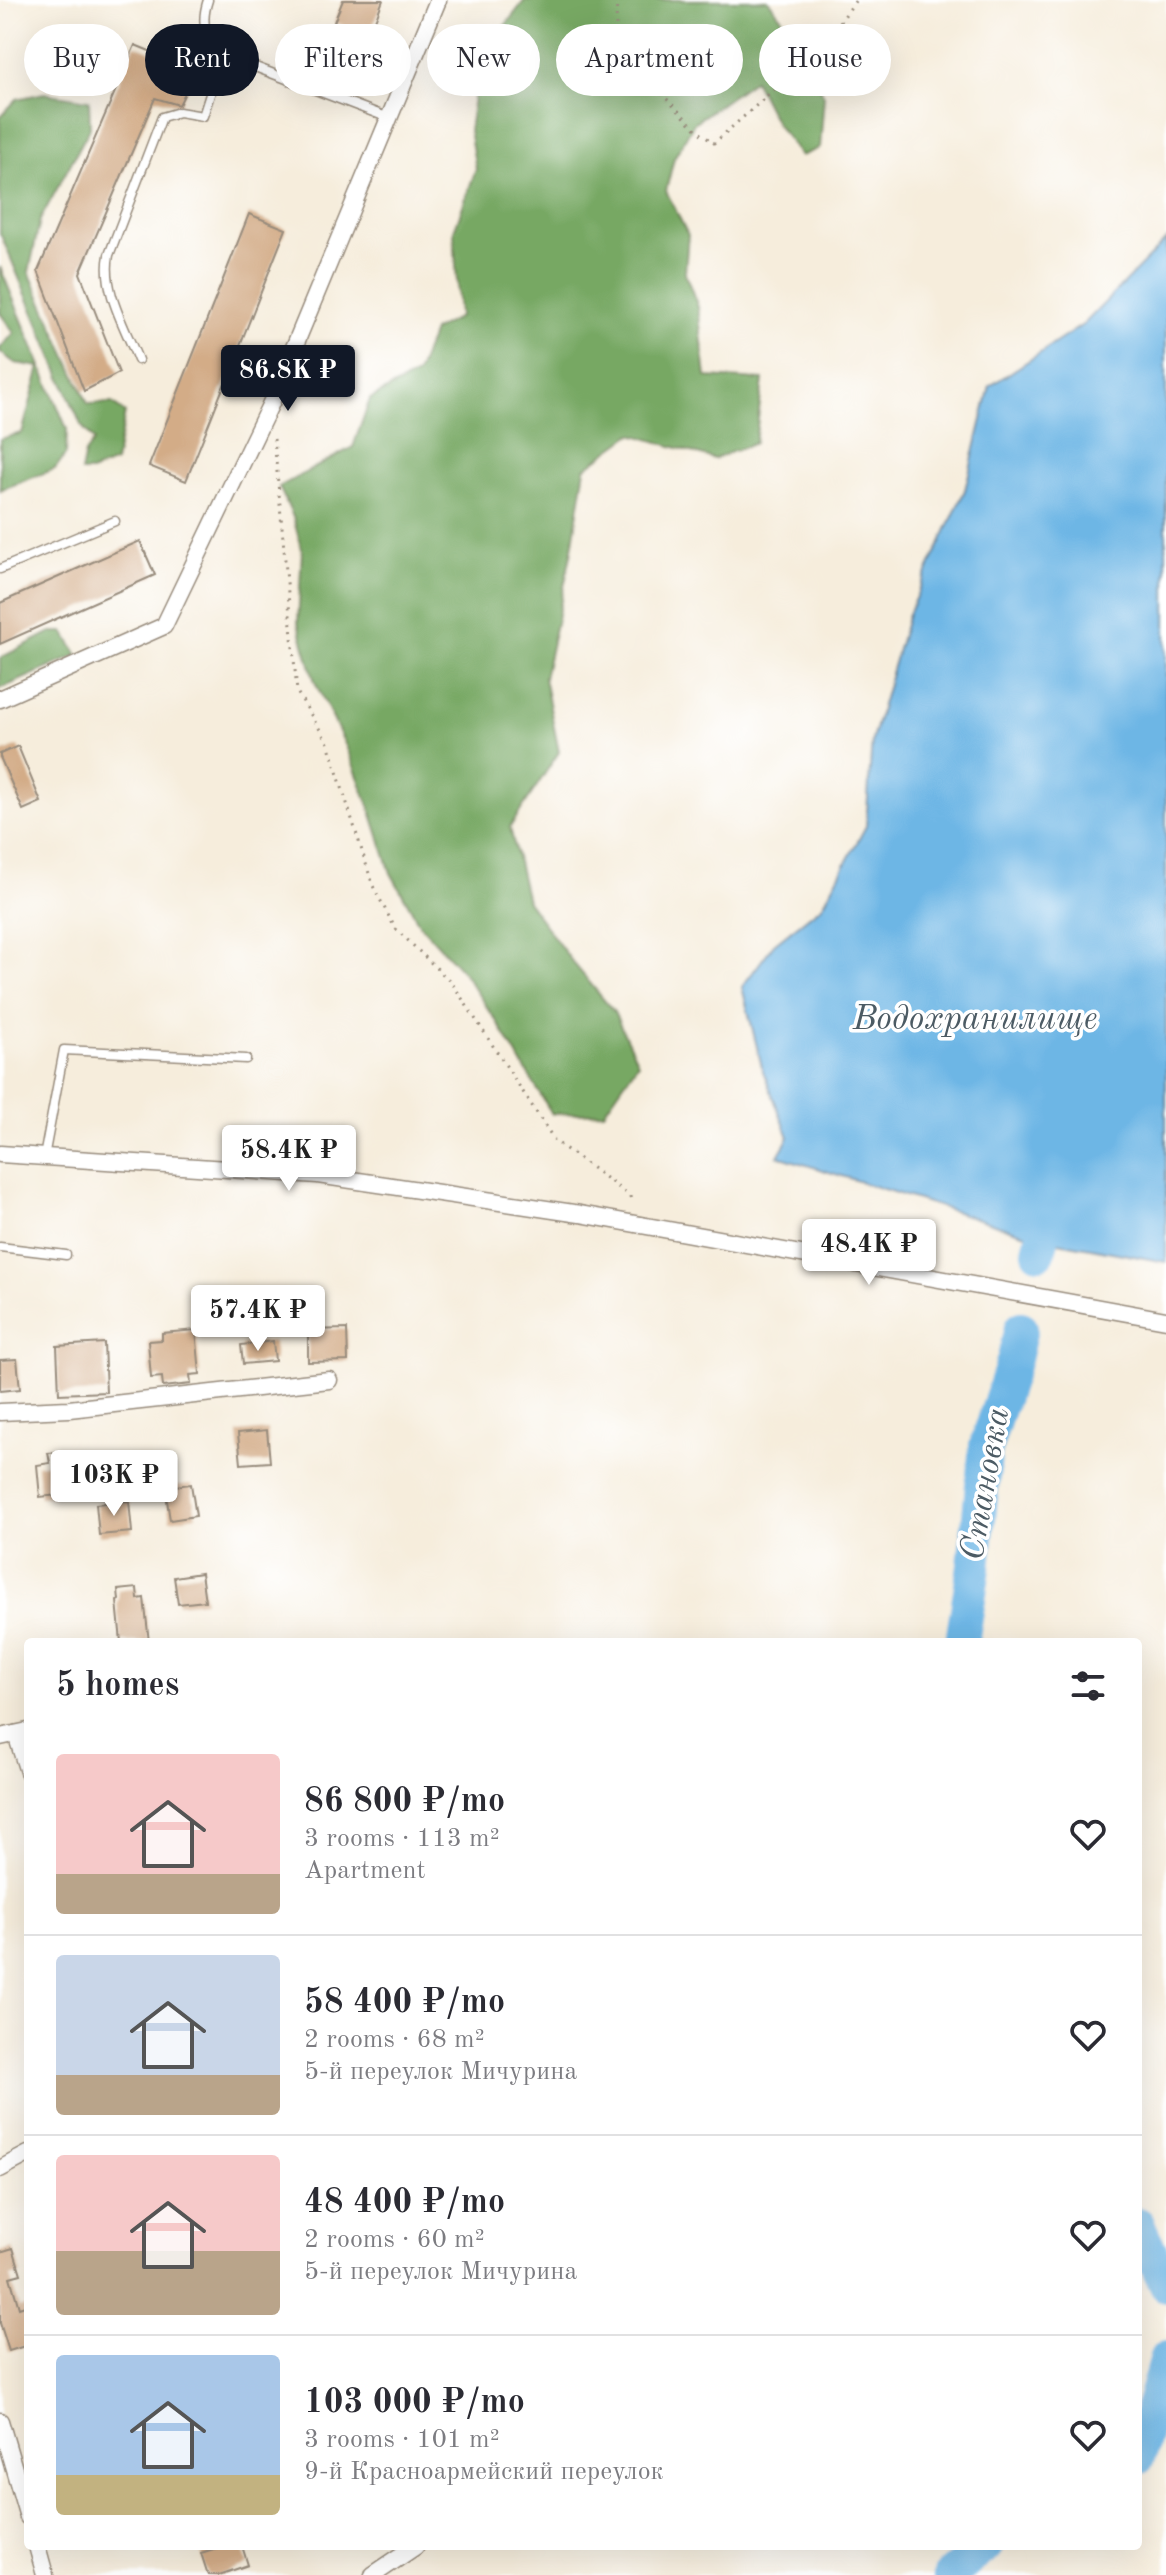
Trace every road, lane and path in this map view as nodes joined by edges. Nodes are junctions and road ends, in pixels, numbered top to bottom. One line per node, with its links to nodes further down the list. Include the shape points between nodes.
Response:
1 (208, 0): 5 (lane)
2 (438, 0): 8 (street)
3 (617, 0): 4 (path, via 615,46 714,143 821,48)
4 (856, 0)
5 (203, 24)
6 (259, 69): 8 (lane)
7 (209, 96): 9 (lane, via 203,116 179,112 162,117 109,255 108,285)
8 (389, 118): 13 (street, via 271,403 164,626)
9 (138, 360)
10 (274, 433): 17 (path, via 297,692 328,743 373,886 395,928 452,983 555,1141 630,1196)
11 (115, 521): 12 (lane)
12 (0, 569)
13 (0, 699)
14 (246, 1059): 16 (lane, via 64,1050)
15 (0, 1154): 16 (street)
16 (44, 1157): 17 (street, via 318,1175)
17 (632, 1224): 20 (street)
18 (0, 1247): 19 (lane)
19 (66, 1255)
20 (1166, 1320)
21 (329, 1380): 22 (street)
22 (0, 1412)
23 (15, 1734): 24 (street)
24 (24, 1760)
25 (24, 2156): 26 (street)
26 (0, 2169)
27 (0, 2421): 28 (street)
28 (24, 2503)
29 (38, 2550): 31 (street)
30 (410, 2550): 32 (street)
31 (45, 2575)
32 (373, 2575)

